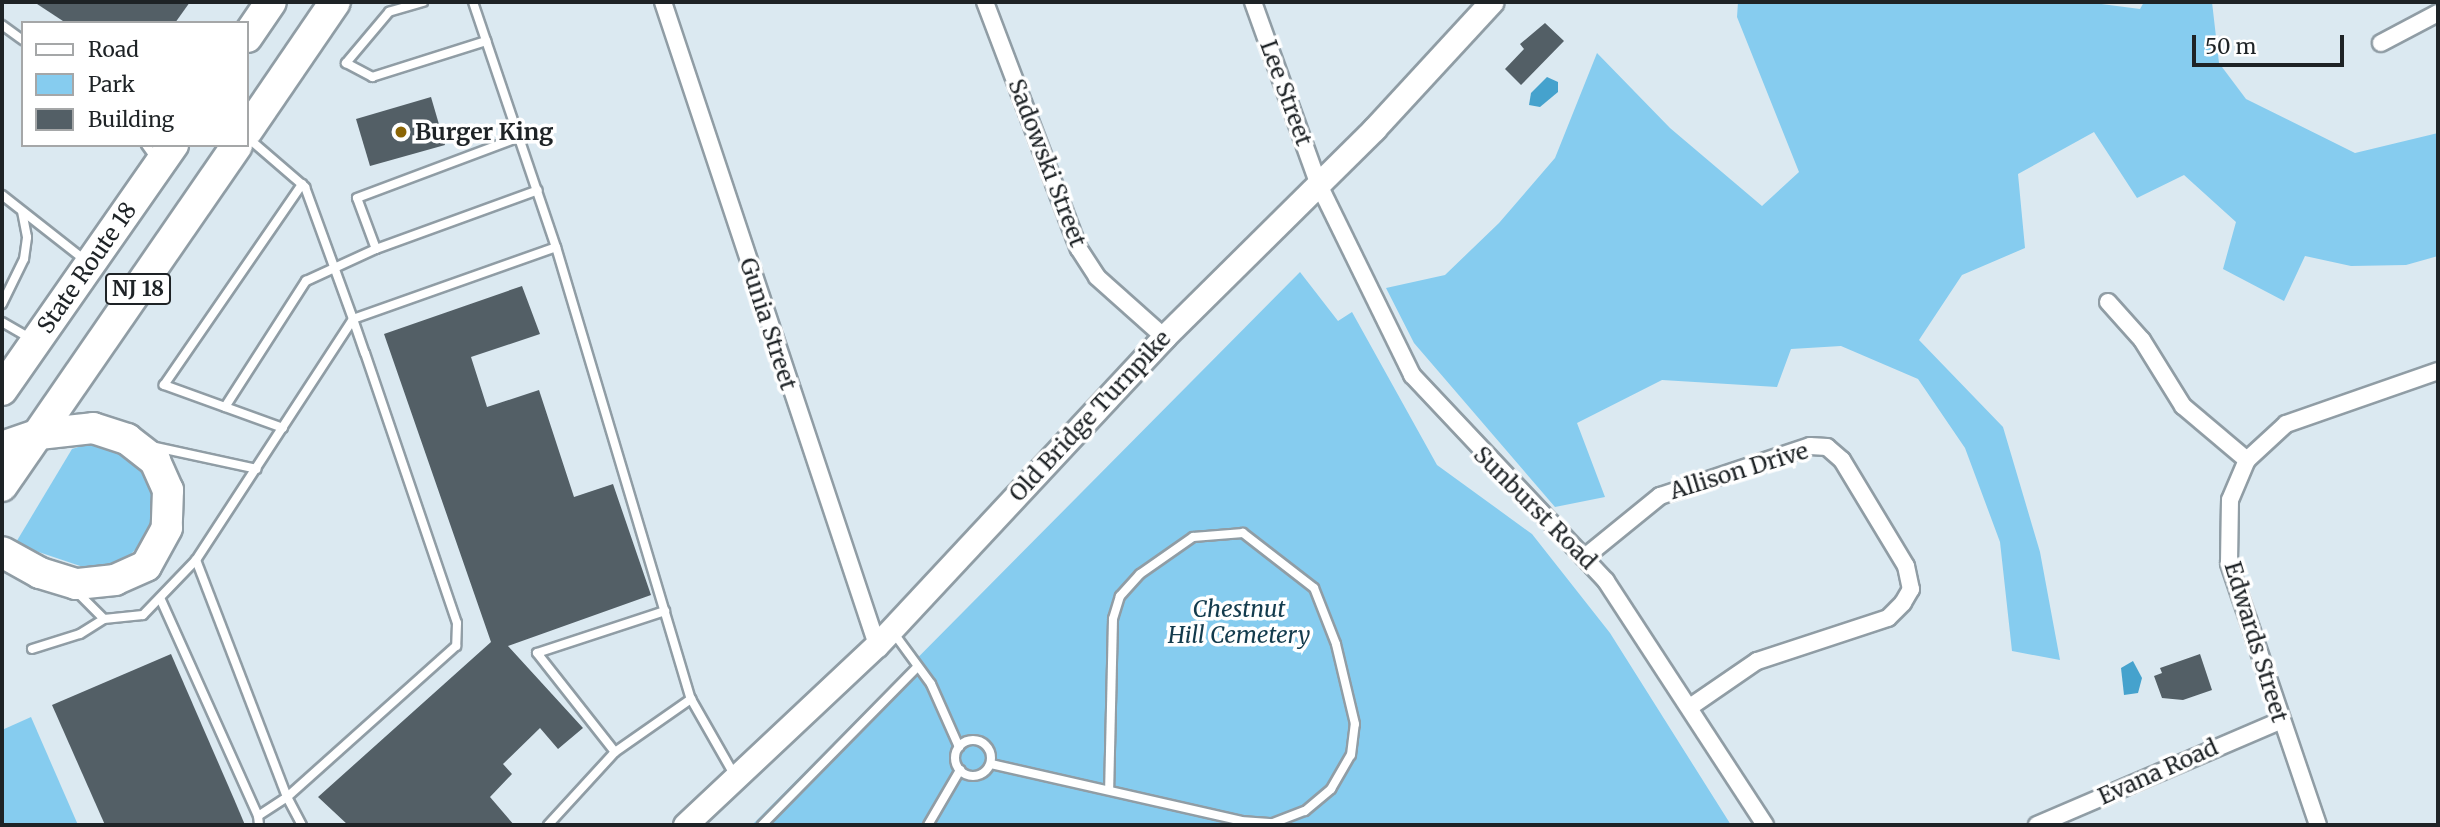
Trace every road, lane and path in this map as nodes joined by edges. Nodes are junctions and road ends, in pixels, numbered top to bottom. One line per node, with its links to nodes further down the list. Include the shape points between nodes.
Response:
1 (271, 2): 11 (highway)
2 (335, 2): 15 (highway)
3 (423, 2): 13 (lane, via 389,12 346,63 372,77)
4 (473, 2): 13 (lane)
5 (663, 2): 52 (street, Gunia Street)
6 (985, 2): 33 (street, Sadowski Street, via 1079,249 1097,276)
7 (1253, 2): 21 (street, Lee Street)
8 (1491, 2): 21 (street, Old Bridge Turnpike)
9 (2438, 13): 14 (street)
10 (2, 25): 12 (lane)
11 (248, 36)
12 (21, 39)
13 (486, 41): 17 (lane)
14 (2381, 43)
15 (248, 130)
16 (248, 138): 20 (lane)
17 (519, 138): 22 (lane); 26 (lane, via 357,198)
18 (236, 147): 39 (highway, NJ 18)
19 (160, 151): 27 (highway, State Route 18 / NJ 18)
20 (302, 184): 28 (lane); 37 (lane, via 164,385)
21 (1319, 185): 33 (street, Old Bridge Turnpike); 46 (street, Sunburst Road, via 1429,399)
22 (538, 191): 25 (lane); 26 (lane)
23 (2, 195): 24 (lane)
24 (22, 211): 27 (lane); 30 (lane, via 27,237 24,259)
25 (556, 247): 31 (lane); 50 (lane)
26 (376, 249): 28 (lane)
27 (90, 264): 34 (highway, State Route 18 / NJ 18)
28 (334, 266): 31 (lane); 37 (lane, via 306,281)
29 (2108, 302): 42 (street, via 2142,340 2183,406)
30 (2, 304)
31 (353, 319): 38 (lane); 64 (lane, via 457,623 456,646)
32 (2, 323): 34 (lane)
33 (1164, 337): 52 (street, Old Bridge Turnpike)
34 (36, 341): 36 (highway, State Route 18 / NJ 18)
35 (2438, 370): 42 (street, Edwards Street, via 2286,424)
36 (2, 390)
37 (225, 407): 38 (lane)
38 (283, 428): 43 (lane)
39 (39, 434): 40 (highway); 41 (highway, via 93,428); 44 (highway, NJ 18)
40 (2, 447)
41 (137, 447): 43 (lane, via 165,446); 48 (highway, via 155,461 169,490 167,528 146,566 114,580)
42 (2247, 460): 57 (street, Edwards Street, via 2230,500 2229,563)
43 (257, 468): 47 (lane)
44 (2, 486)
45 (2, 552): 48 (highway)
46 (1585, 556): 56 (street, Sunburst Road); 56 (street, Allison Drive, via 1660,496 1810,446 1827,447 1842,460 1906,566 1907,596 1888,618 1757,661)
47 (196, 560): 49 (lane); 64 (lane)
48 (67, 581): 51 (lane)
49 (162, 600): 51 (lane, via 143,615); 65 (lane)
50 (665, 611): 55 (lane); 59 (lane, via 537,653)
51 (104, 619): 53 (lane, via 80,634)
52 (884, 637): 54 (lane); 62 (street, Old Bridge Turnpike)
53 (32, 649)
54 (917, 667): 58 (lane, via 944,708); 69 (lane)
55 (691, 699): 59 (lane); 62 (lane)
56 (1690, 707): 71 (street, Sunburst Road)
57 (2280, 721): 72 (street, Evana Road); 73 (street, Edwards Street)
58 (959, 747): 60 (lane, via 974,739 985,743); 61 (lane, via 955,759)
59 (615, 752): 67 (lane)
60 (991, 764): 61 (lane, via 978,776); 63 (lane)
61 (960, 770): 70 (lane)
62 (737, 779): 68 (street, Old Bridge Turnpike)
63 (1109, 790): 63 (lane, via 1273,823 1305,811 1331,789 1351,755 1351,690 1314,588 1243,533 1193,537 1140,574 1120,596 1114,619)
64 (287, 797): 65 (lane); 66 (lane)
65 (259, 821)
66 (302, 825)
67 (548, 825)
68 (685, 825)
69 (762, 825)
70 (928, 825)
71 (1765, 825)
72 (2037, 825)
73 (2318, 825)

